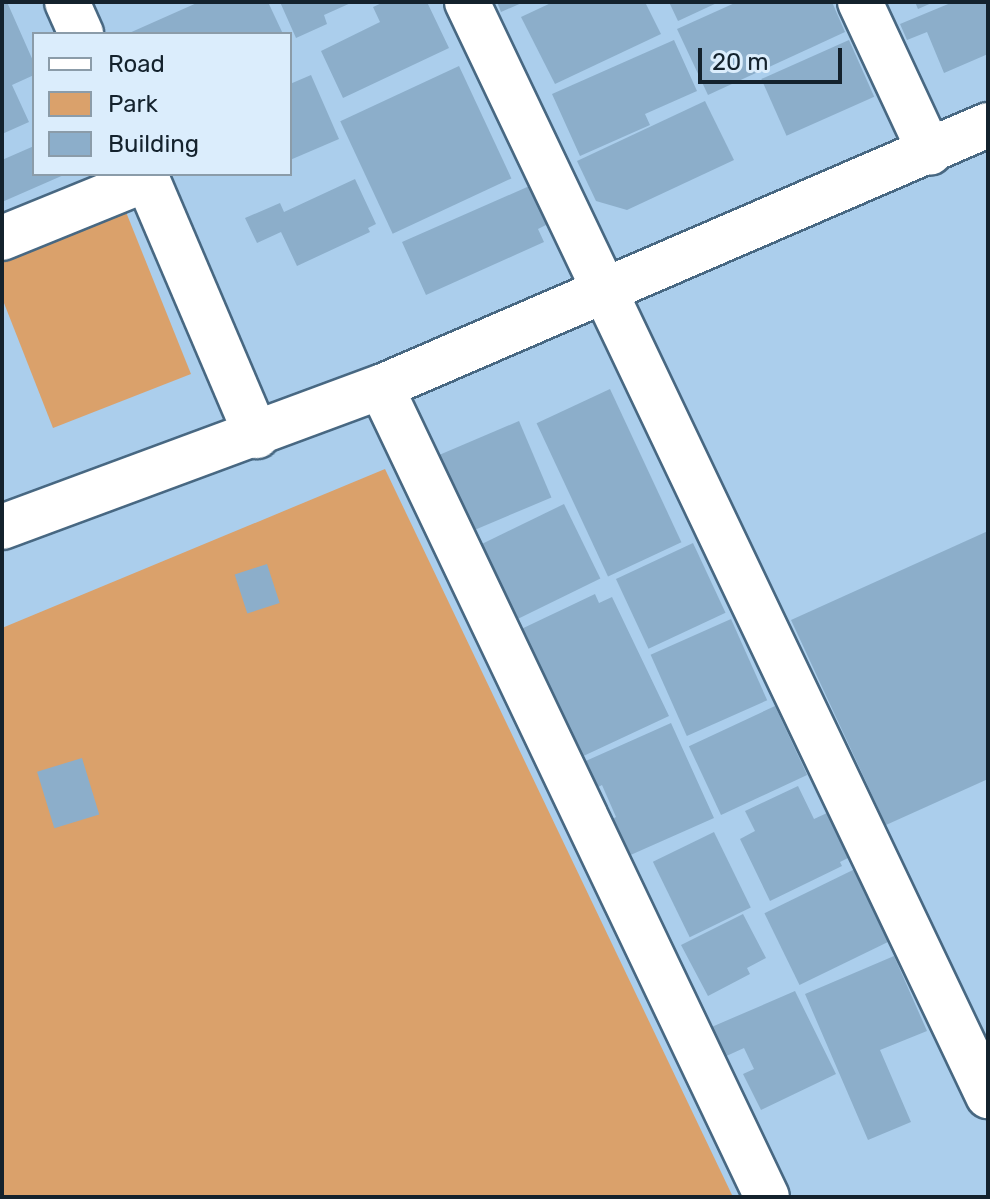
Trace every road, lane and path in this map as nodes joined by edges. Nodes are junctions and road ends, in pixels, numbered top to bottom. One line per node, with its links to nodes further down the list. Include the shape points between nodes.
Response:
1 (67, 2): 4 (street)
2 (467, 2): 9 (street)
3 (860, 2): 6 (street)
4 (80, 32)
5 (988, 125): 6 (street)
6 (930, 152): 9 (street)
7 (146, 176): 8 (street); 11 (street)
8 (2, 238)
9 (605, 292): 10 (street); 13 (street)
10 (381, 387): 11 (street); 14 (street)
11 (257, 436): 12 (street)
12 (2, 527)
13 (988, 1096)
14 (767, 1197)

